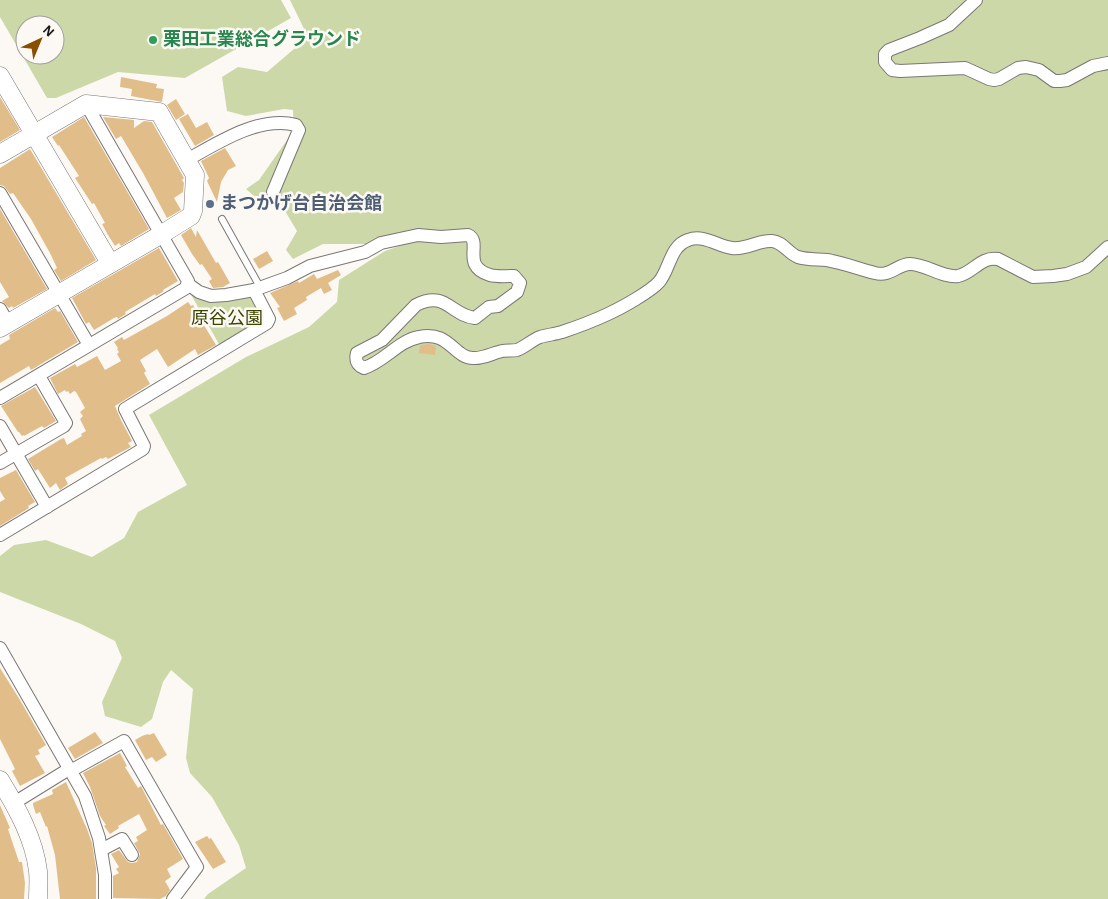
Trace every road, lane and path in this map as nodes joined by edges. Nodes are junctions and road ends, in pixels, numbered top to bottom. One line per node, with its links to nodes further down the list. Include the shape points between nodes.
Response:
1 (976, 0): 2 (street, via 949,25 889,50 885,54 885,62 892,70 900,71 964,68 994,80 1026,67 1039,70 1060,82 1093,66)
2 (1108, 63)
3 (0, 76): 5 (street)
4 (86, 104): 5 (street); 7 (street, via 159,112); 11 (street)
5 (35, 134): 6 (street); 13 (street)
6 (0, 154)
7 (186, 160): 8 (street, via 222,139 252,127 296,125 299,130); 11 (street, via 195,175 193,211 191,216)
8 (273, 192)
9 (0, 193): 16 (street)
10 (222, 219): 15 (lane)
11 (162, 234): 13 (street); 14 (street)
12 (1108, 247): 15 (street, via 1092,264 1067,274 1033,277 993,258 964,274 953,276 910,264 877,274 848,264 798,257 772,241 735,249 695,238 679,246 658,283 590,322 537,338 515,351 505,350 472,358 440,338 417,337 364,368 356,362 357,353 382,340 416,305 430,300 444,302 465,316 475,318 517,292 520,283 514,276 491,276 474,264 474,240 468,235 418,235 381,243 365,252 310,266)
13 (110, 263): 16 (street)
14 (188, 284): 15 (street, via 211,296); 18 (street)
15 (257, 289): 24 (street, via 269,319 267,323 127,407 125,409 143,449)
16 (58, 295): 17 (street); 18 (street)
17 (3, 320)
18 (89, 345): 19 (street)
19 (39, 376): 20 (street); 22 (street, via 66,423)
20 (0, 398)
21 (0, 426): 22 (street)
22 (17, 454): 23 (street); 24 (street)
23 (0, 463)
24 (47, 507): 25 (street)
25 (0, 535)
26 (0, 648): 27 (street)
27 (69, 769): 29 (street); 30 (street, via 85,796); 34 (street, via 124,741 197,867)
28 (0, 780): 29 (street)
29 (14, 803): 32 (street, via 30,837 38,871)
30 (102, 850): 31 (street, via 122,839); 33 (street)
31 (132, 855)
32 (38, 899)
33 (105, 899)
34 (173, 899)

